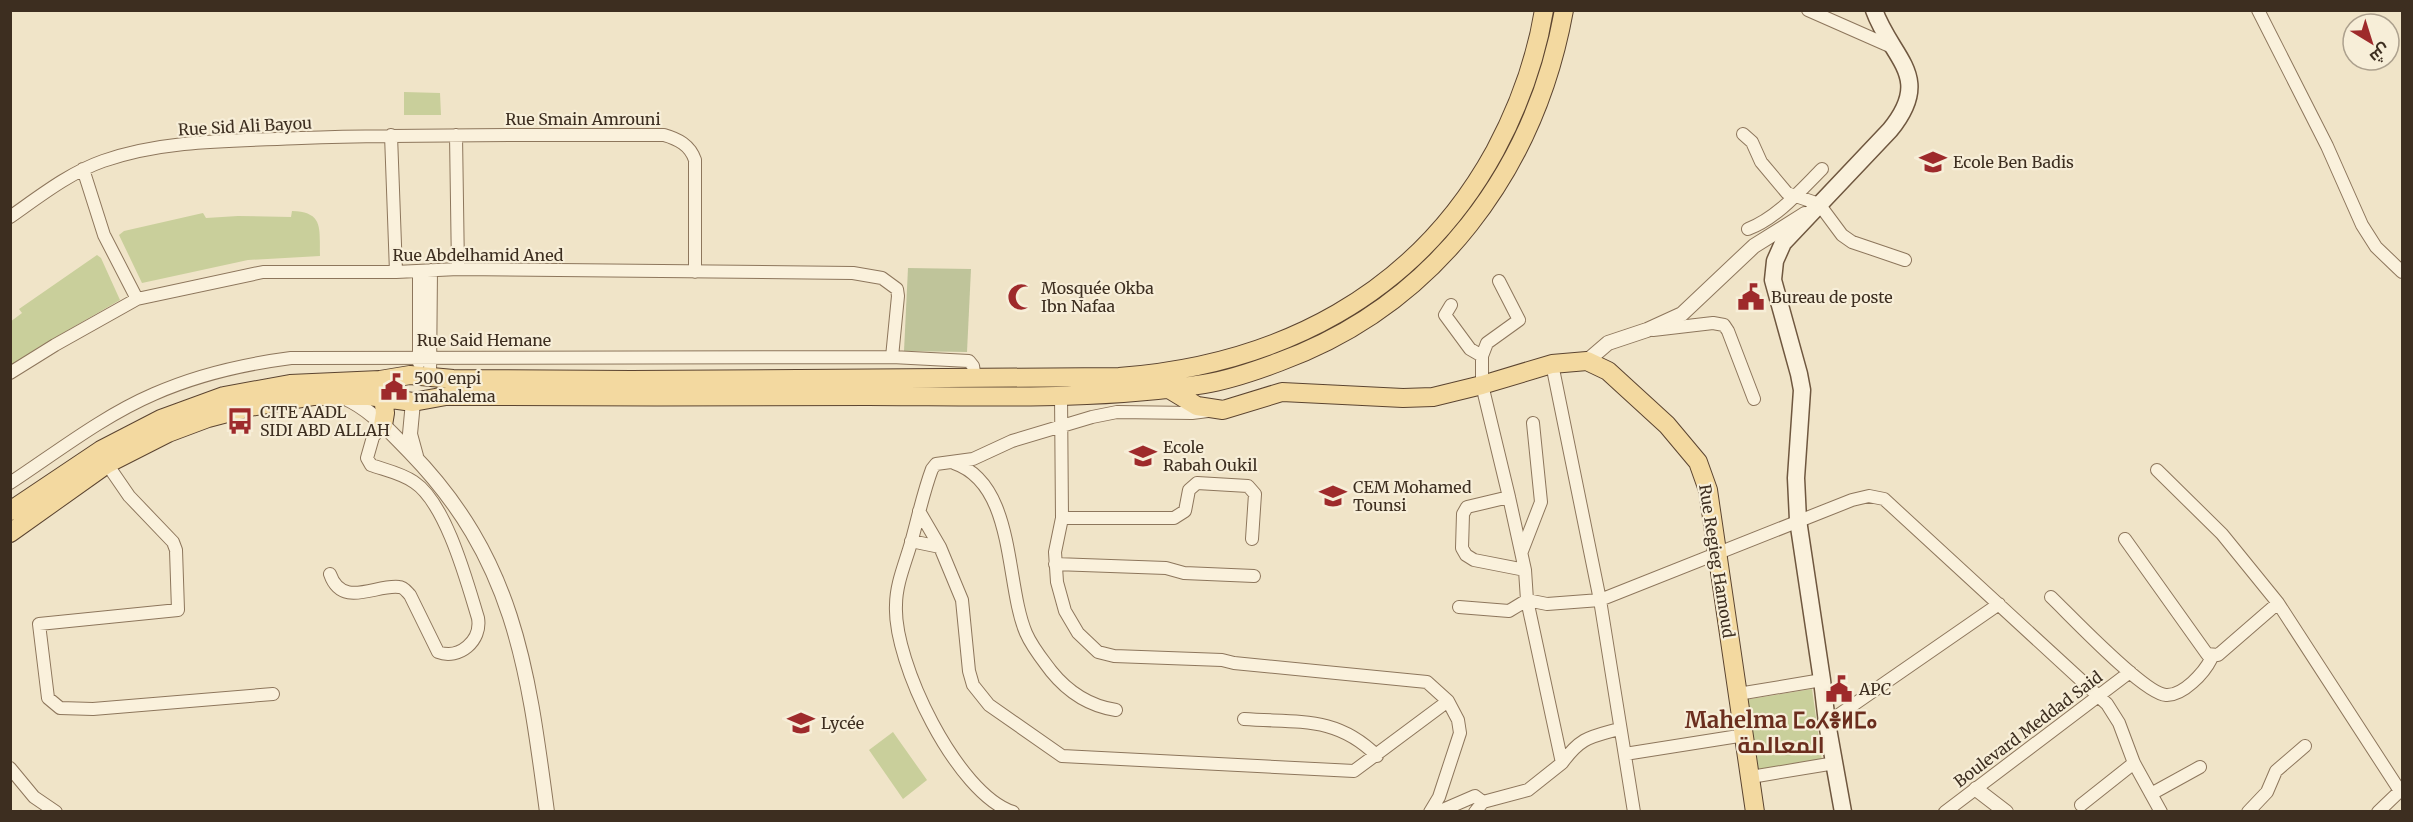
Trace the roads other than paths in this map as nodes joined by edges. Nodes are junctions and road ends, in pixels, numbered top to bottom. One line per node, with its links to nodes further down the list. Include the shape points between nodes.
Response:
1 (1544, 10): 32 (main road, via 1527,76 1487,166 1446,225 1401,269 1359,302 1283,340 1208,364)
2 (1564, 10): 36 (main road, via 1550,74 1524,140 1488,201 1442,256 1388,303 1328,341 1262,368)
3 (1808, 10): 6 (street)
4 (1874, 10): 6 (main road)
5 (2258, 10): 21 (street, via 2362,225 2376,247)
6 (1892, 47): 13 (main road, via 1910,79 1904,109 1890,130)
7 (1743, 134): 12 (street, via 1779,184)
8 (391, 135): 9 (street, Rue Sid Ali Bayou); 10 (street, Rue Sid Ali Bayou, via 204,142 142,151); 19 (street)
9 (456, 135): 17 (street); 20 (street, Rue Smain Amrouni, via 664,135 684,144 695,160)
10 (83, 169): 14 (street, Rue Sid Ali Bayou); 23 (street, via 104,235)
11 (1822, 169): 12 (street)
12 (1795, 196): 13 (street); 15 (street, via 1760,225)
13 (1819, 204): 16 (street, via 1852,242); 25 (street, via 1754,246 1682,314); 58 (main road, via 1783,243 1773,270 1802,390 1796,478)
14 (10, 217)
15 (1748, 229)
16 (1905, 260)
17 (458, 268): 18 (street, Rue Abdelhamid Aned); 20 (street, Rue Abdelhamid Aned)
18 (425, 271): 19 (street, Rue Abdelhamid Aned); 26 (street)
19 (396, 272): 23 (street, Rue Abdelhamid Aned, via 263,272)
20 (695, 272): 28 (street, Rue Abdelhamid Aned, via 853,273 882,278 897,289 898,296)
21 (2403, 272)
22 (1499, 281): 27 (street, via 1519,320 1488,343)
23 (137, 299): 31 (street, Rue Abdelhamid Aned)
24 (1451, 305): 27 (street, via 1445,315 1470,349)
25 (1647, 330): 29 (street, via 1608,343); 43 (street, via 1724,325)
26 (424, 356): 28 (street, Rue Said Hemane); 33 (street); 53 (street, Rue Said Hemane, via 291,358 245,364 154,393)
27 (1482, 356): 37 (street)
28 (892, 357): 35 (street, Rue Said Hemane, via 969,361)
29 (1587, 361): 30 (main road); 65 (main road, Rue Regieg Hamoud, via 1608,371 1667,425 1698,462 1708,490)
30 (1552, 364): 37 (main road); 72 (street)
31 (10, 373)
32 (1146, 375): 35 (main road); 38 (main road)
33 (429, 376): 34 (main road); 35 (main road, via 631,380); 42 (main road, via 438,391)
34 (387, 378): 41 (main road); 49 (main road, via 290,384 224,396 160,419)
35 (975, 378)
36 (1206, 384): 38 (main road); 45 (main road, via 1206,401)
37 (1482, 385): 45 (main road, via 1433,397 1282,392); 54 (street)
38 (1167, 388): 40 (main road); 45 (main road, via 1197,406)
39 (338, 395): 41 (main road); 47 (street, via 362,406); 49 (main road, via 271,402 229,412)
40 (1061, 395): 42 (main road); 48 (street)
41 (383, 398): 44 (main road); 47 (main road)
42 (434, 398): 44 (main road)
43 (1754, 399)
44 (413, 402): 50 (street, via 410,434)
45 (1218, 409): 48 (street, via 1192,413 1118,412)
46 (1533, 423): 64 (street, via 1540,502)
47 (383, 425): 50 (street); 68 (street, via 373,437 367,458 371,465 415,482 436,508 456,549 478,618 476,639 444,655 438,652 405,589 398,586 357,594 332,582)
48 (1063, 427): 51 (street); 57 (street)
49 (104, 457): 55 (main road); 59 (main road); 79 (street, via 129,496 173,542 178,610 39,624 48,698 60,708 93,709)
50 (418, 461): 103 (street, via 480,542 507,605 528,681)
51 (954, 462): 56 (street, via 936,464 932,469); 83 (street, via 976,475 991,498 1006,538 1020,615 1035,650 1073,692 1090,704)
52 (2157, 470): 73 (street, via 2222,534)
53 (10, 483)
54 (1509, 497): 64 (street); 67 (street, via 1467,507 1463,514 1462,548 1474,560)
55 (10, 511)
56 (919, 511): 62 (street); 63 (street)
57 (1062, 518): 60 (street, via 1174,518 1185,511 1189,490 1197,483 1248,486 1255,494); 66 (street)
58 (1798, 520): 65 (street); 74 (street, via 1869,496 1884,499); 78 (main road)
59 (10, 532)
60 (1252, 539)
61 (2125, 539): 76 (street)
62 (912, 541): 63 (street); 104 (street, via 899,583 896,617 922,705 947,748 978,788)
63 (940, 547): 90 (street, via 962,600 973,685 989,705 1054,752 1073,758 1344,772 1354,771)
64 (1522, 551): 67 (street)
65 (1718, 554): 72 (street); 80 (main road, Rue Regieg Hamoud)
66 (1055, 564): 69 (street); 82 (street, via 1060,597 1071,622 1098,651 1114,656 1222,660 1418,679 1433,685)
67 (1525, 570): 71 (street)
68 (330, 574)
69 (1254, 576)
70 (2051, 597): 77 (street)
71 (1527, 600): 72 (street, via 1547,604); 75 (street, via 1509,611); 91 (street)
72 (1600, 600): 86 (street)
73 (2278, 603): 76 (street, via 2218,655); 98 (street)
74 (2000, 604): 81 (street); 85 (street)
75 (1459, 607)
76 (2207, 654): 77 (street, via 2211,659 2205,670 2174,694 2155,692)
77 (2130, 672): 81 (street, Boulevard Meddad Said)
78 (1822, 680): 80 (street); 85 (main road)
79 (273, 694)
80 (1738, 694): 87 (main road, Rue Regieg Hamoud)
81 (2098, 697): 92 (street, via 2120,723); 97 (street, Boulevard Meddad Said)
82 (1448, 701): 90 (street); 105 (street, via 1458,720 1460,741)
83 (1116, 710)
84 (1244, 719): 90 (street, via 1334,727 1354,736)
85 (1827, 723): 93 (main road)
86 (1619, 729): 89 (street); 91 (street, via 1585,738)
87 (1745, 735): 89 (street); 96 (main road, Rue Regieg Hamoud)
88 (2305, 747): 114 (street, via 2276,771 2267,792)
89 (1625, 754): 108 (street)
90 (1377, 756)
91 (1562, 763): 100 (street, via 1528,790)
92 (2134, 763): 99 (street); 101 (street)
93 (1835, 764): 96 (street); 110 (main road)
94 (2200, 767): 99 (street)
95 (10, 768): 102 (street, via 34,797)
96 (1751, 777): 109 (main road, Rue Regieg Hamoud)
97 (1976, 789): 111 (street, Boulevard Meddad Said); 112 (street)
98 (2401, 790): 115 (street)
99 (2151, 794): 113 (street)
100 (1484, 802): 106 (street, via 1475,796); 107 (street)
101 (2081, 805)
102 (56, 812)
103 (547, 812)
104 (1013, 812)
105 (1430, 812)
106 (1438, 812)
107 (1475, 812)
108 (1634, 812)
109 (1755, 812)
110 (1843, 812)
111 (1946, 812)
112 (2006, 812)
113 (2161, 812)
114 (2248, 812)
115 (2378, 812)

